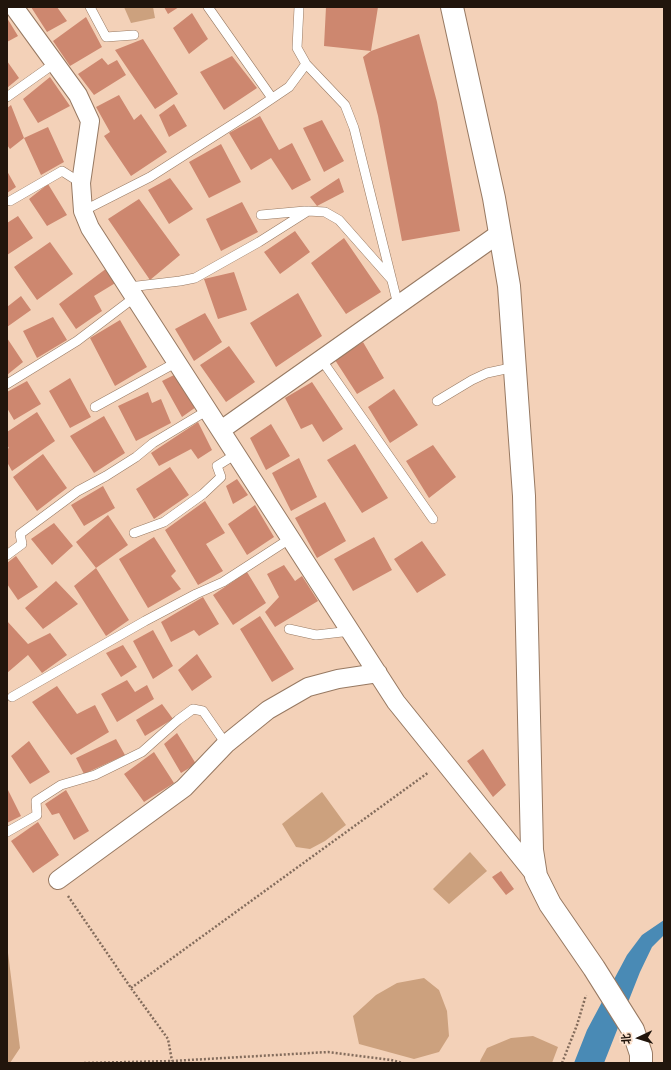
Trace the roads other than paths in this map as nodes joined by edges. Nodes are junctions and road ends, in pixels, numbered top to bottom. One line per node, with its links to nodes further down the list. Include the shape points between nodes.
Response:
1 (14, 7): 7 (street)
2 (90, 7): 6 (lane, via 106,37)
3 (208, 7): 10 (lane)
4 (299, 7): 8 (lane, via 298,48)
5 (452, 7): 16 (street)
6 (134, 35)
7 (55, 63): 9 (lane); 11 (street, via 78,95 90,121)
8 (306, 64): 10 (lane, via 289,87); 17 (lane, via 346,105)
9 (7, 97)
10 (272, 98): 13 (lane, via 150,177)
11 (81, 183): 12 (lane, via 62,171); 13 (street)
12 (10, 200)
13 (83, 211): 18 (street, via 90,228)
14 (308, 211): 15 (lane); 17 (lane, via 325,212 338,220); 18 (lane, via 195,278)
15 (261, 215)
16 (500, 233): 19 (street); 22 (street, via 509,286)
17 (392, 280): 19 (lane)
18 (132, 292): 21 (street); 23 (lane, via 77,341)
19 (398, 305): 20 (street)
20 (321, 359): 27 (street); 29 (lane)
21 (177, 362): 25 (lane); 26 (street)
22 (515, 367): 24 (lane, via 487,373); 39 (street, via 524,496 532,850)
23 (7, 384)
24 (437, 401)
25 (95, 408)
26 (208, 410): 27 (street); 32 (lane, via 78,492 20,534 22,544)
27 (221, 430): 28 (street)
28 (236, 454): 30 (lane, via 217,466 221,477 203,494 164,522); 31 (street)
29 (434, 519)
30 (134, 533)
31 (290, 538): 34 (street); 36 (lane, via 223,582 144,622)
32 (7, 555)
33 (289, 629): 34 (lane, via 316,635)
34 (351, 631): 35 (street)
35 (378, 673): 37 (street, via 308,687 268,710); 39 (street, via 396,702)
36 (12, 696)
37 (226, 744): 38 (lane, via 203,711 193,709 142,752 95,775 61,785 36,801 37,816); 40 (street, via 184,788)
38 (7, 832)
39 (536, 876): 41 (street, via 550,904 633,1030)
40 (58, 880)
41 (642, 1063)

